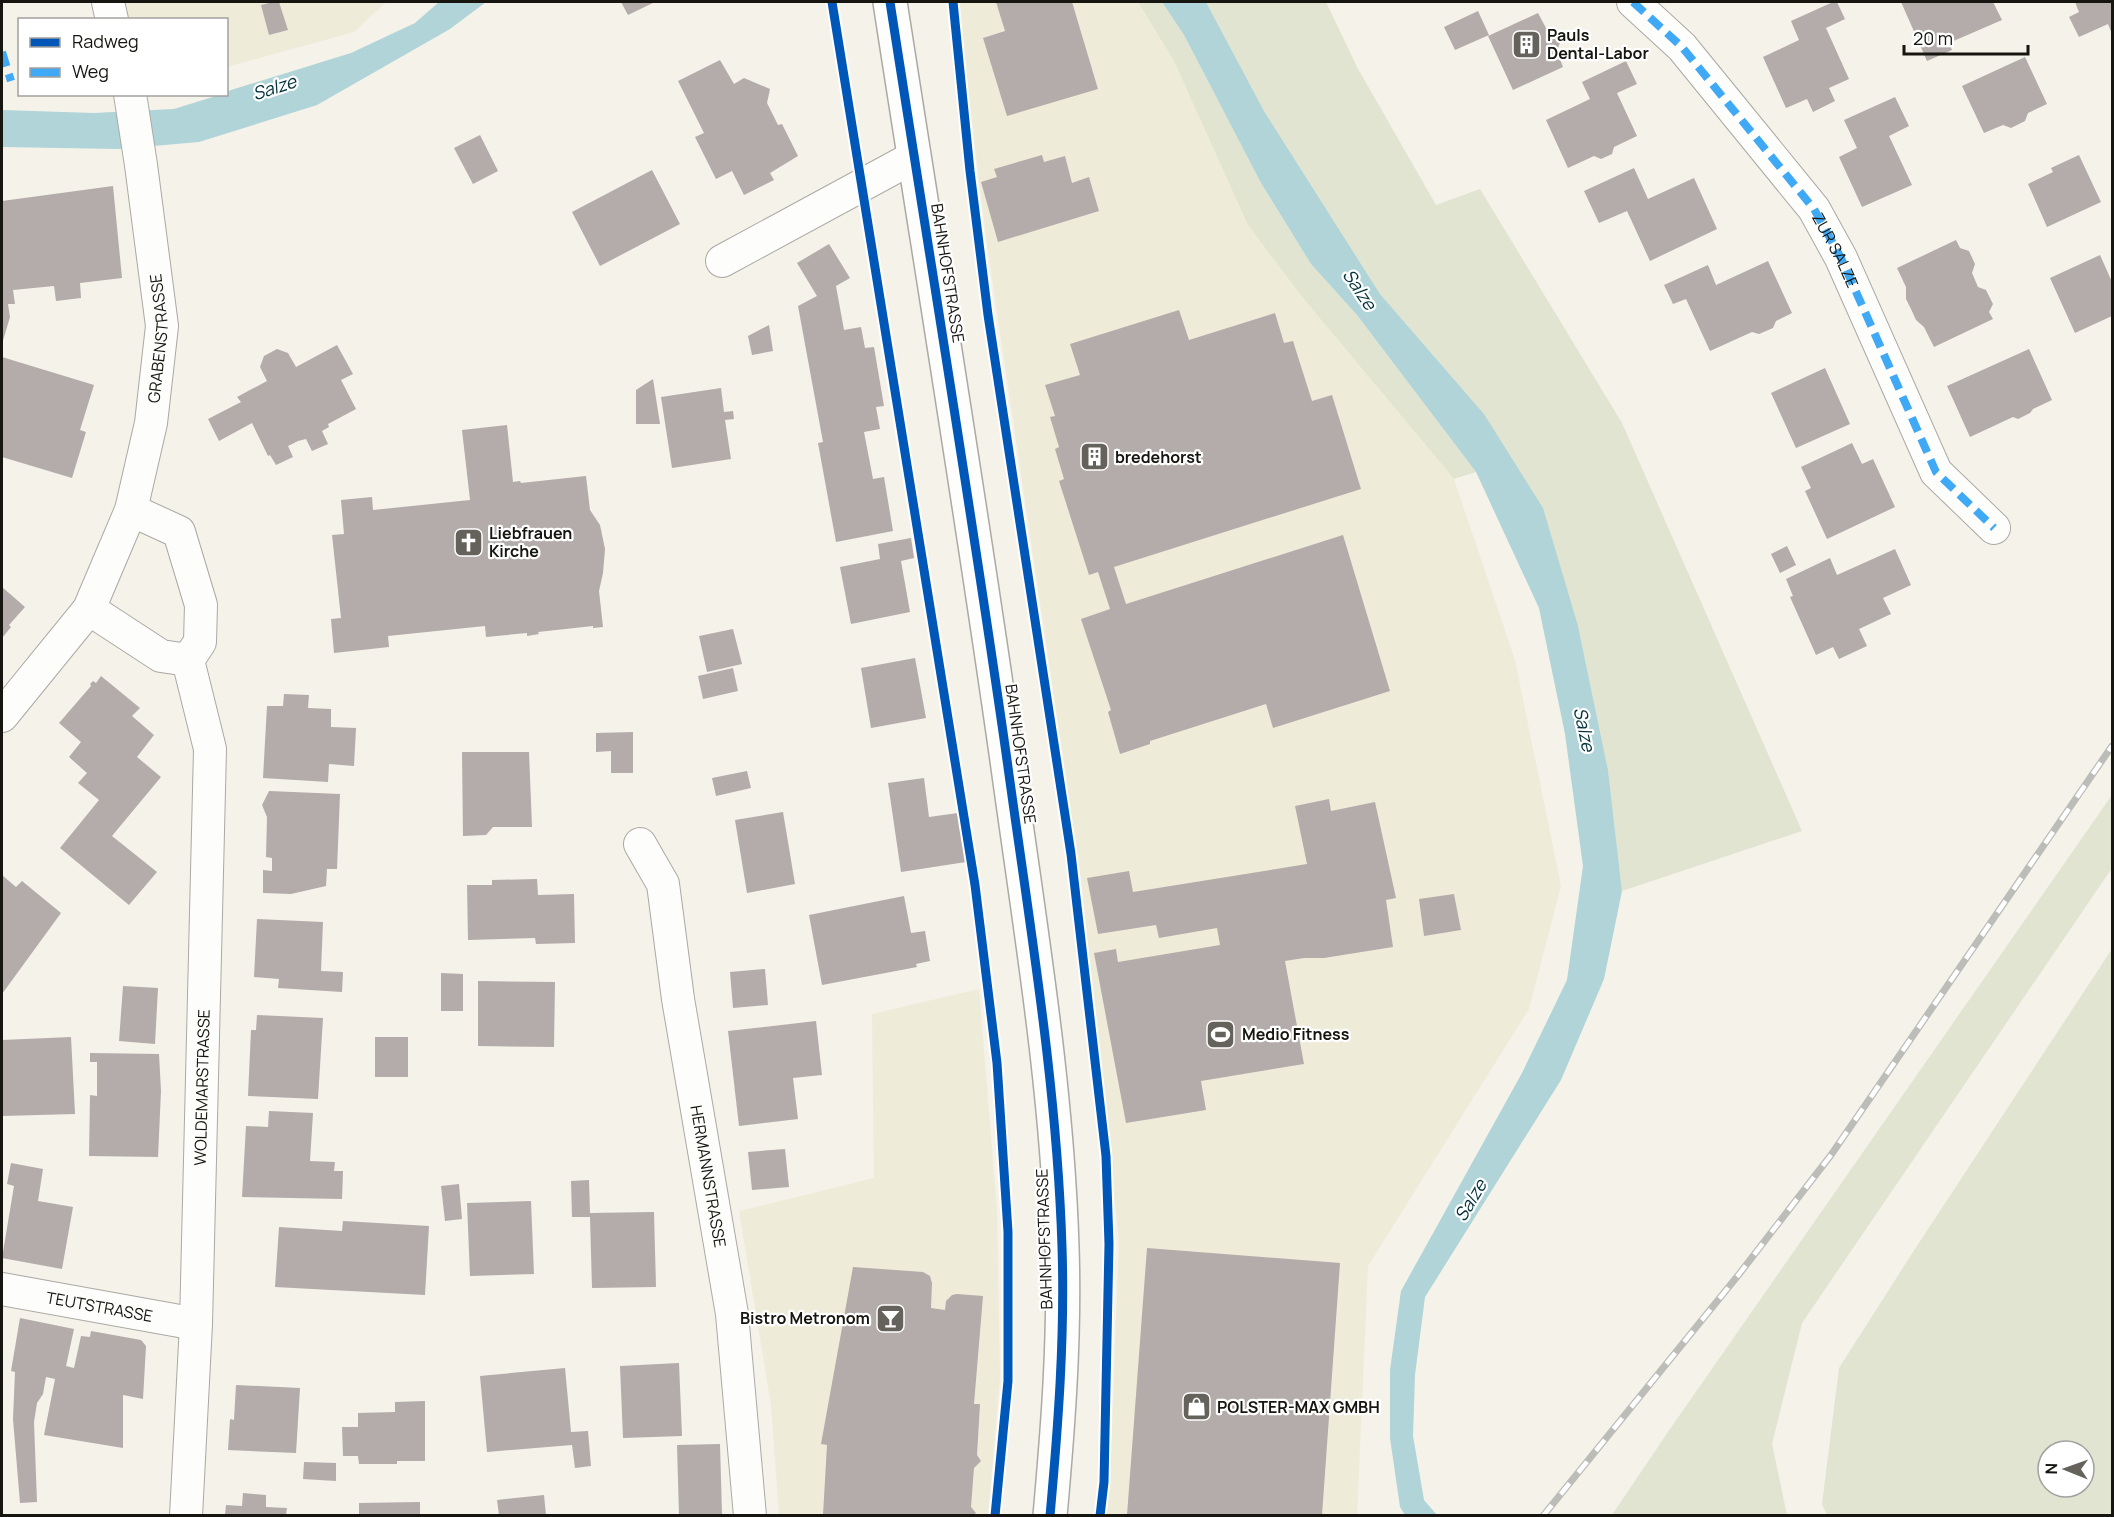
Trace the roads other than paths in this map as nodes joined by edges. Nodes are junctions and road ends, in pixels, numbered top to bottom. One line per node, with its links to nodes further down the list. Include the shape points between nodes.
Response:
1 (108, 2): 4 (street)
2 (890, 2): 6 (main road, BAHNHOFSTRASSE)
3 (1633, 2): 9 (street, ZUR SALZE, via 1682,47 1814,209 1841,258 1936,472)
4 (112, 18)
5 (131, 98): 8 (street, GRABENSTRASSE, via 162,326 151,423)
6 (914, 157): 7 (street); 18 (main road, BAHNHOFSTRASSE, via 980,566 1053,1115 1062,1249 1059,1409)
7 (722, 261)
8 (131, 510): 10 (street, GRABENSTRASSE); 11 (street, via 180,532 201,605 201,642)
9 (1994, 528)
10 (89, 609): 11 (street, via 161,656); 12 (street)
11 (188, 660): 15 (street, WOLDEMARSTRASSE, via 210,750)
12 (2, 716)
13 (640, 844): 17 (street, HERMANNSTRASSE, via 663,884 678,999 732,1314)
14 (2, 1289): 15 (street, TEUTSTRASSE)
15 (196, 1324): 16 (street, WOLDEMARSTRASSE)
16 (186, 1515)
17 (750, 1515)
18 (1050, 1515)

